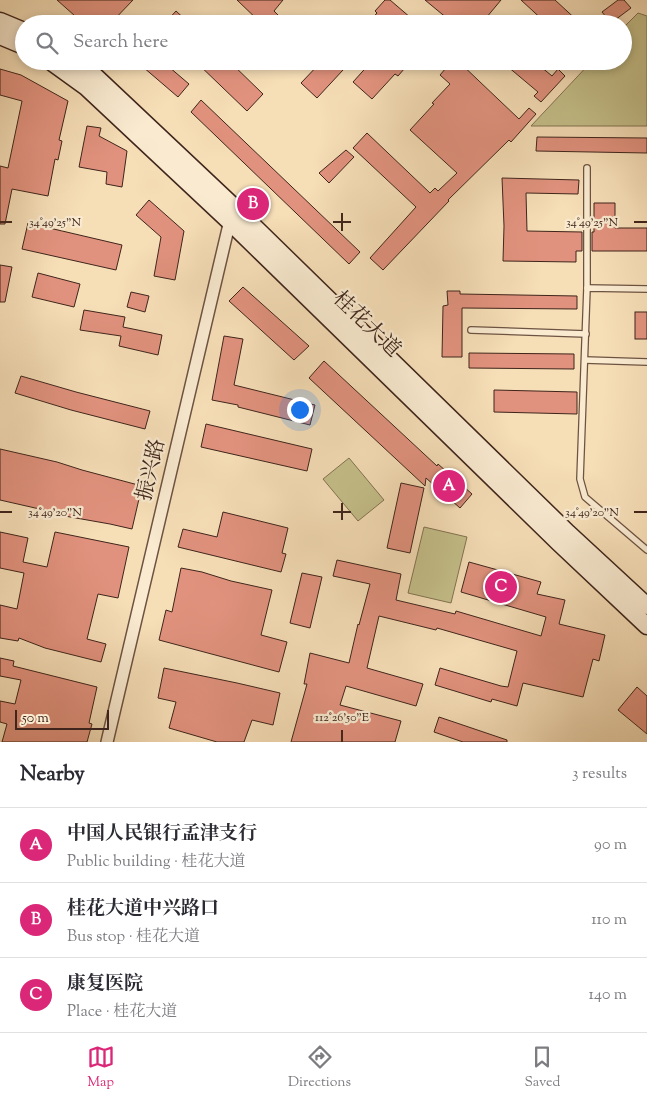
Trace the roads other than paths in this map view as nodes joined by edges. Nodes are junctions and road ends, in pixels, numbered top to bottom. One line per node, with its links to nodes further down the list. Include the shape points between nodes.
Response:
1 (0, 21): 2 (main road)
2 (15, 27)
3 (0, 36): 4 (main road)
4 (15, 42)
5 (62, 70): 8 (main road, 桂花大道)
6 (86, 70): 8 (main road, 桂花大道)
7 (587, 168): 9 (lane)
8 (231, 214): 16 (main road, 桂花大道); 17 (main road, 桂花大道, via 559,543); 18 (street, 振兴路)
9 (587, 288): 10 (lane); 12 (lane)
10 (647, 289)
11 (471, 330): 12 (lane)
12 (586, 334): 13 (lane)
13 (585, 360): 14 (lane); 15 (lane, via 580,479 585,497)
14 (647, 362)
15 (647, 550)
16 (647, 606)
17 (647, 626)
18 (107, 742)

